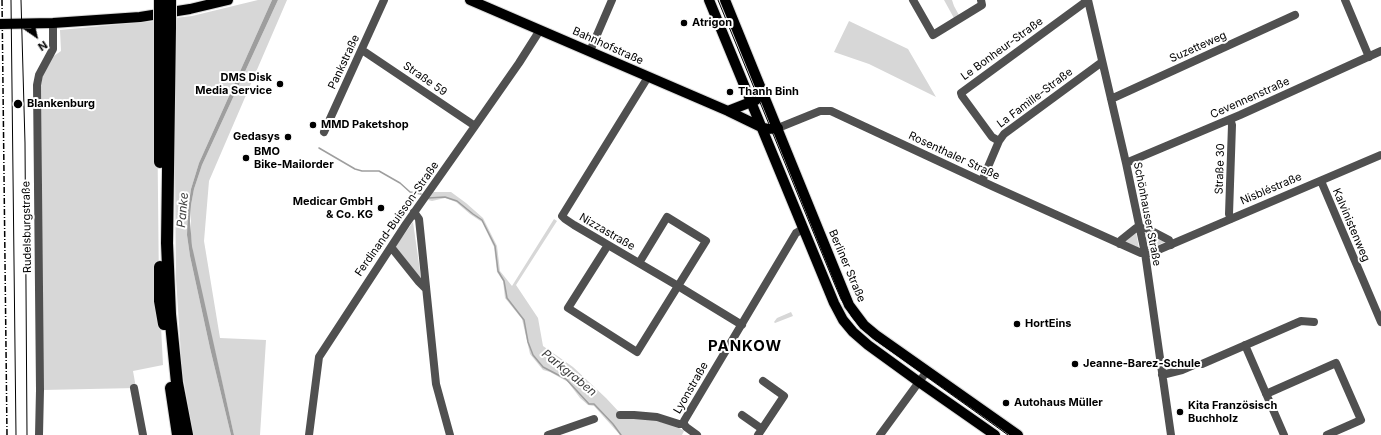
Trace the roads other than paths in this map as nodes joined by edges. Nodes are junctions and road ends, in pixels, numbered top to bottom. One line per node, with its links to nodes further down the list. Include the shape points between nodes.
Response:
1 (160, 0): 18 (highway, bridge)
2 (170, 0): 18 (highway, bridge)
3 (228, 0): 16 (main road, via 140,17)
4 (384, 0): 20 (street, Pankstraße)
5 (612, 0): 21 (street)
6 (709, 0): 15 (main road)
7 (725, 0): 13 (main road, Berliner Straße)
8 (913, 0): 9 (street, via 933,35 982,5)
9 (981, 0)
10 (1345, 0): 23 (street)
11 (476, 1): 19 (main road, Bahnhofstraße)
12 (1088, 1): 24 (street, Schönhauser Straße); 35 (street, Le Bonheur-Straße, via 961,93 992,137)
13 (731, 15): 15 (main road); 28 (main road, Berliner Straße)
14 (1295, 15): 26 (street, Suzetteweg)
15 (718, 20): 27 (main road)
16 (53, 23): 17 (main road); 67 (street, Rudelsburgstraße, via 53,49 39,75 37,85)
17 (0, 24)
18 (165, 27): 69 (highway, via 160,301); 70 (highway, via 170,306 177,383)
19 (540, 30): 21 (main road, Bahnhofstraße); 31 (street, Ferdinand-Buisson-Straße)
20 (362, 50): 31 (street, Straße 59); 34 (street, Pankstraße)
21 (590, 51): 25 (main road, Bahnhofstraße)
22 (1381, 51): 23 (street, Cevennenstraße)
23 (1368, 57): 30 (street, Cevennenstraße)
24 (1102, 62): 26 (street, Schönhauser Straße); 35 (street, La Famille-Straße, via 1004,134)
25 (648, 77): 29 (main road, Bahnhofstraße); 45 (street, Nizzastraße, via 562,214 566,220)
26 (1110, 99): 37 (street, Schönhauser Straße)
27 (751, 102): 28 (main road, via 761,100); 29 (main road); 32 (main road)
28 (769, 108): 33 (main road, Berliner Straße)
29 (728, 111): 32 (main road, Bahnhofstraße)
30 (1230, 119): 37 (street, Cevennenstraße); 41 (street, Straße 30)
31 (475, 126): 40 (street, Ferdinand-Buisson-Straße)
32 (761, 127): 33 (main road); 43 (main road)
33 (778, 128): 39 (street, Rosenthaler Straße, via 820,111 831,111); 56 (main road, Berliner Straße, via 849,305 870,330)
34 (324, 132)
35 (999, 141): 39 (street, La Famille-Straße)
36 (1381, 155): 38 (street, Nisbléstraße)
37 (1126, 163): 42 (street, Schönhauser Straße)
38 (1321, 180): 41 (street, Nisbléstraße); 53 (street, Kalvinistenweg)
39 (982, 181): 44 (street, Rosenthaler Straße)
40 (414, 212): 47 (street, Ferdinand-Buisson-Straße); 51 (street, via 419,219)
41 (1231, 218): 46 (street, Nisbléstraße)
42 (1140, 228): 44 (street, via 1136,228); 46 (street, via 1146,228 1169,240); 48 (street, Schönhauser Straße)
43 (803, 230): 54 (street, Lyonstraße, via 796,233); 59 (main road, via 843,320 856,335)
44 (1120, 244): 48 (street, Rosenthaler Straße)
45 (608, 245): 49 (street, Nizzastraße); 50 (street, via 568,308 637,352)
46 (1171, 245): 48 (street, Nisbléstraße)
47 (391, 247): 51 (street); 71 (street, Ferdinand-Buisson-Straße, via 319,356)
48 (1145, 253): 57 (street, Schönhauser Straße)
49 (639, 263): 50 (street, Nizzastraße); 50 (street, via 667,217 706,241)
50 (678, 286): 54 (street, Nizzastraße)
51 (426, 289): 72 (street, via 436,384)
52 (1314, 322): 55 (street, via 1301,321)
53 (1381, 322)
54 (742, 325): 65 (street, Lyonstraße)
55 (1245, 344): 57 (street, via 1202,364); 61 (street)
56 (927, 371): 59 (street); 77 (main road, Berliner Straße)
57 (1162, 375): 78 (street, Schönhauser Straße)
58 (763, 381): 66 (street, via 784,396)
59 (919, 382): 75 (street); 76 (main road)
60 (134, 388): 68 (street)
61 (1266, 394): 79 (street); 80 (street, via 1336,364 1360,420)
62 (620, 415): 65 (street, Lyonstraße, via 657,417)
63 (742, 415): 66 (street)
64 (594, 419): 73 (street)
65 (684, 424): 74 (street)
66 (760, 432)
67 (39, 435)
68 (143, 435)
69 (178, 435)
70 (187, 435)
71 (309, 435)
72 (450, 435)
73 (548, 435)
74 (697, 435)
75 (880, 435)
76 (995, 435)
77 (1018, 435)
78 (1171, 435)
79 (1284, 435)
80 (1326, 435)

